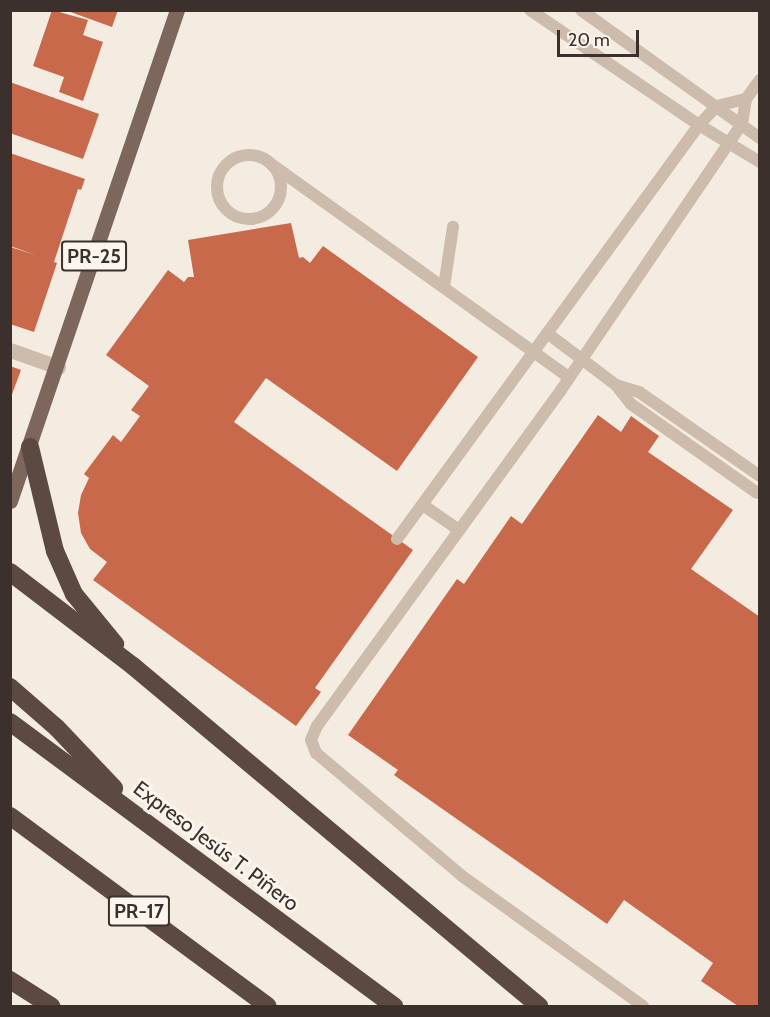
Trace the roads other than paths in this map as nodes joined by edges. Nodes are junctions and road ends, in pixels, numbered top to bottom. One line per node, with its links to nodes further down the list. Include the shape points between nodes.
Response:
1 (177, 10): 19 (main road, PR-25)
2 (530, 10): 8 (lane)
3 (581, 10): 6 (lane)
4 (759, 80): 5 (lane)
5 (746, 99): 6 (lane); 7 (lane)
6 (717, 106): 7 (lane); 8 (lane)
7 (742, 124): 9 (lane); 10 (lane)
8 (699, 125): 10 (lane); 15 (lane)
9 (759, 138)
10 (729, 143): 11 (lane); 18 (lane)
11 (759, 162)
12 (271, 164): 12 (lane, via 253,154 224,165 216,185 221,205 229,213 249,220 260,218 276,204 281,183); 14 (lane)
13 (453, 227): 14 (lane)
14 (444, 287): 17 (lane)
15 (547, 333): 17 (lane); 18 (lane)
16 (10, 350): 19 (street)
17 (534, 351): 20 (lane); 26 (lane)
18 (582, 358): 20 (lane); 21 (lane)
19 (58, 367): 22 (main road, PR-25)
20 (569, 377): 27 (lane)
21 (616, 385): 23 (lane, via 639,392); 24 (lane, via 631,404)
22 (30, 447): 25 (main road, PR-25); 30 (highway, via 55,550 74,594)
23 (759, 476)
24 (757, 493)
25 (10, 501)
26 (423, 505): 27 (lane); 28 (lane)
27 (459, 530): 40 (lane, via 317,726 311,740 316,753 461,875)
28 (398, 539)
29 (10, 572): 30 (highway)
30 (133, 666): 39 (highway)
31 (10, 687): 34 (highway, via 57,729)
32 (10, 722): 34 (highway, Expreso Jesús T. Piñero)
33 (10, 816): 37 (highway, PR-17)
34 (147, 822): 38 (highway, Expreso Jesús T. Piñero)
35 (10, 980): 36 (highway)
36 (51, 1006)
37 (268, 1006)
38 (394, 1006)
39 (539, 1006)
40 (643, 1006)

